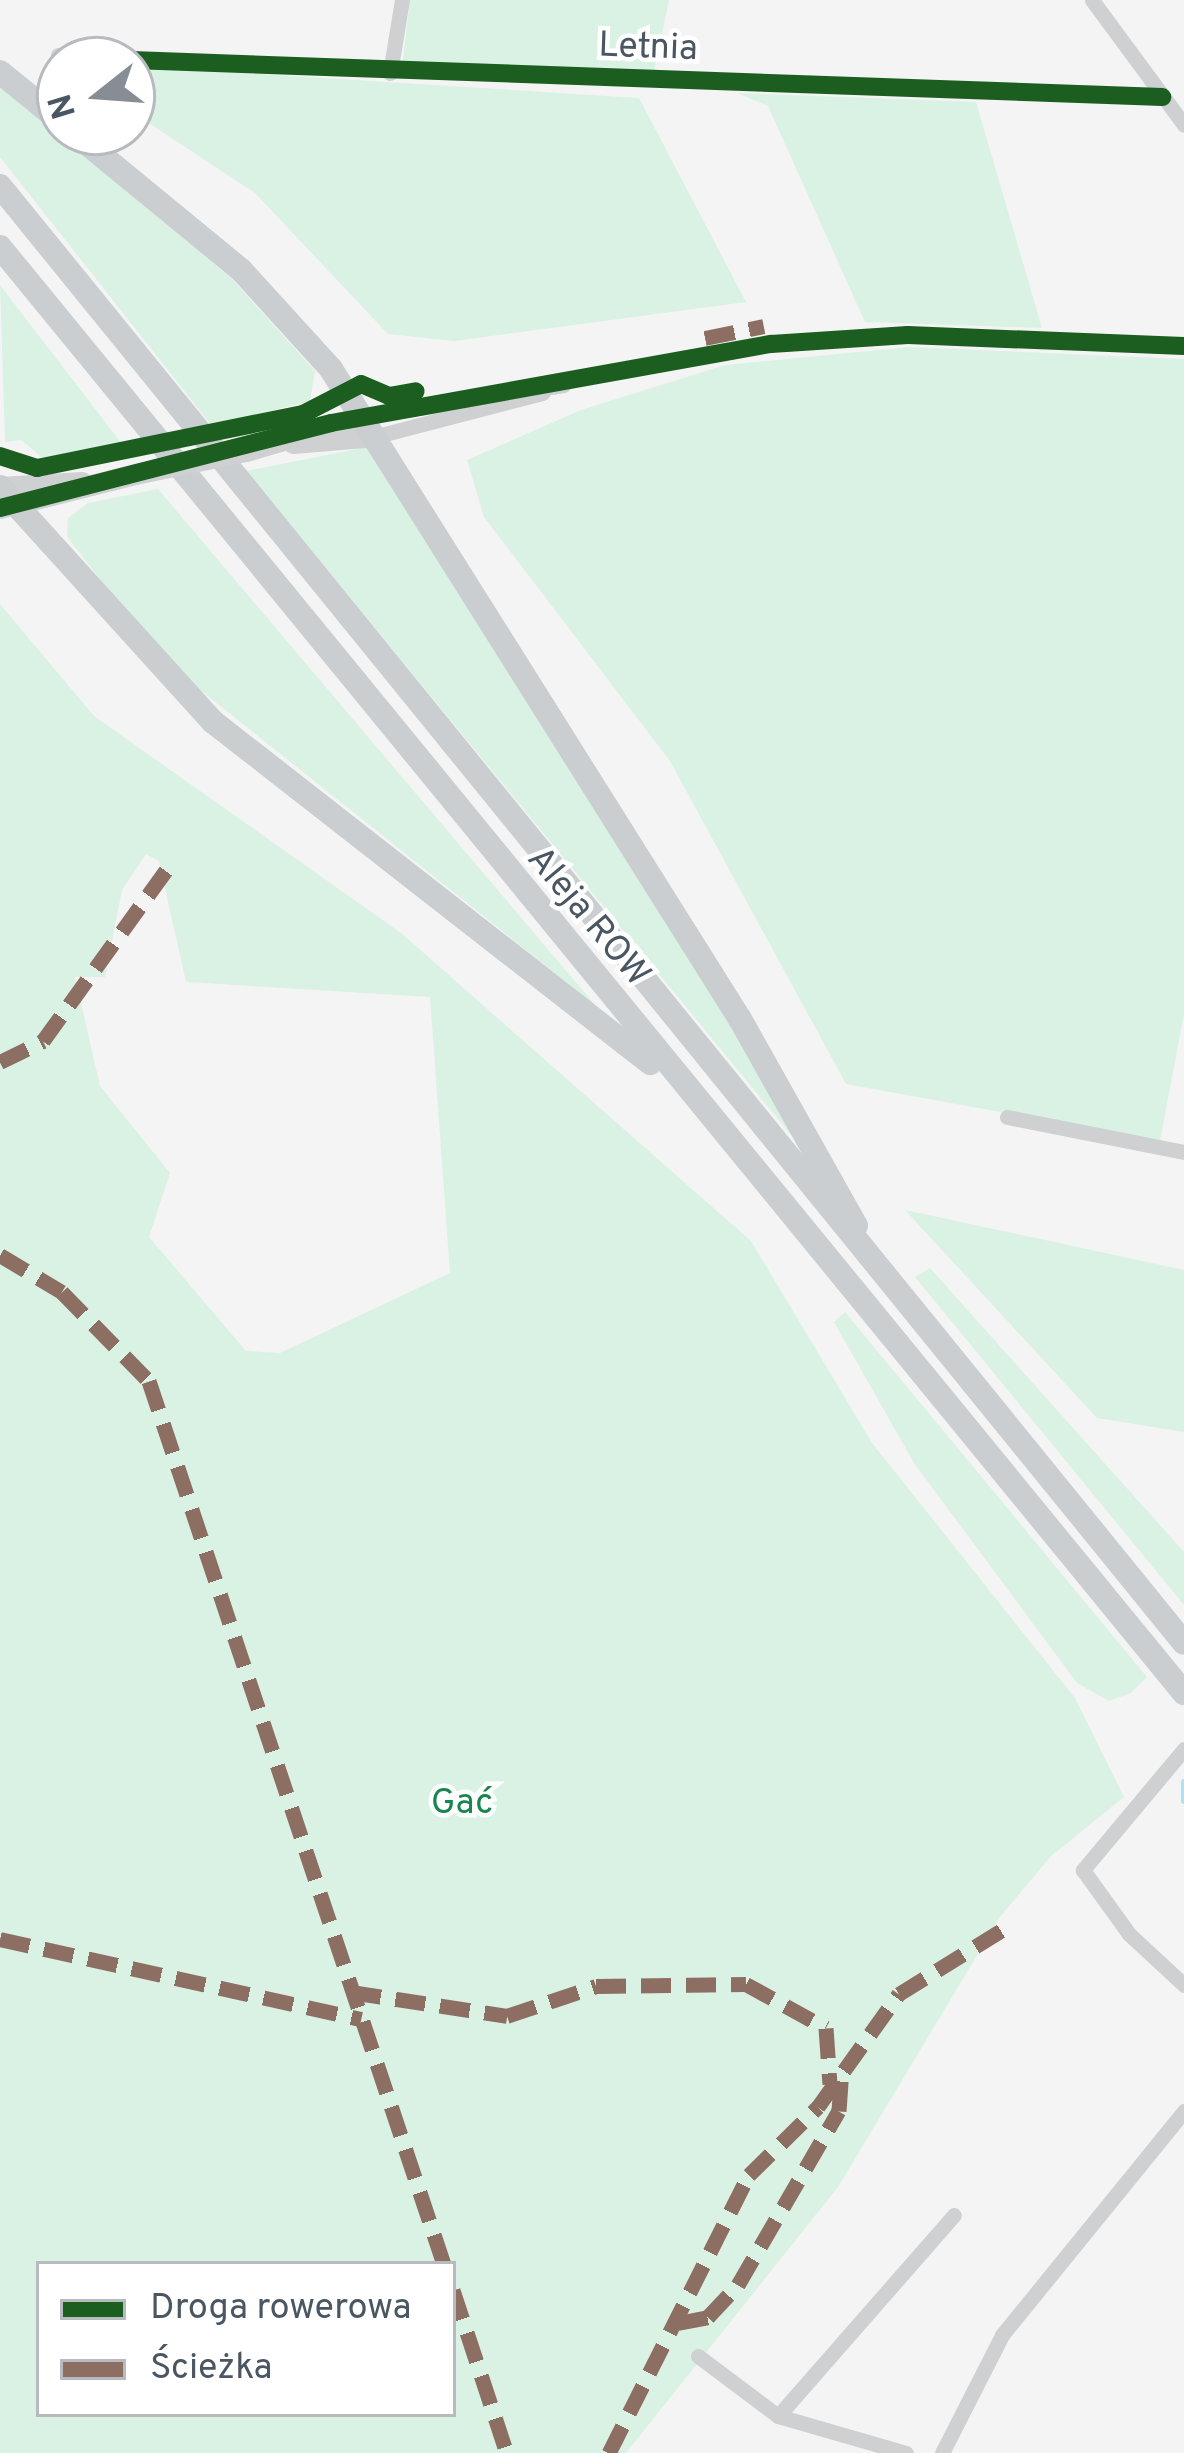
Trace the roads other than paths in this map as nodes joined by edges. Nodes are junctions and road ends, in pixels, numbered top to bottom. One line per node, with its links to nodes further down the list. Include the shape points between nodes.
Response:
1 (402, 0): 5 (street)
2 (1092, 0): 6 (street)
3 (156, 61): 5 (street, Letnia)
4 (0, 72): 7 (main road)
5 (391, 74): 6 (street, Letnia)
6 (1162, 97): 8 (street)
7 (36, 101)
8 (1184, 125)
9 (102, 156): 12 (main road, via 242,270)
10 (0, 186): 19 (main road, Aleja ROW)
11 (0, 247): 16 (main road, Aleja ROW)
12 (370, 427): 12 (street, via 563,385); 13 (street, bridge); 19 (main road, via 740,1018)
13 (95, 482): 14 (street); 15 (street)
14 (0, 487): 15 (main road)
15 (13, 506): 16 (main road, via 212,721)
16 (688, 1092): 21 (main road, Aleja ROW)
17 (1007, 1117): 18 (street)
18 (1184, 1152)
19 (883, 1276): 20 (main road, Aleja ROW)
20 (1182, 1641)
21 (1184, 1693)
22 (1184, 1749): 23 (street, via 1083,1870 1129,1934)
23 (1184, 1984)
24 (1184, 2111): 29 (street, via 1002,2335)
25 (954, 2215): 27 (street)
26 (698, 2356): 27 (street)
27 (778, 2416): 28 (street)
28 (906, 2453)
29 (942, 2453)

